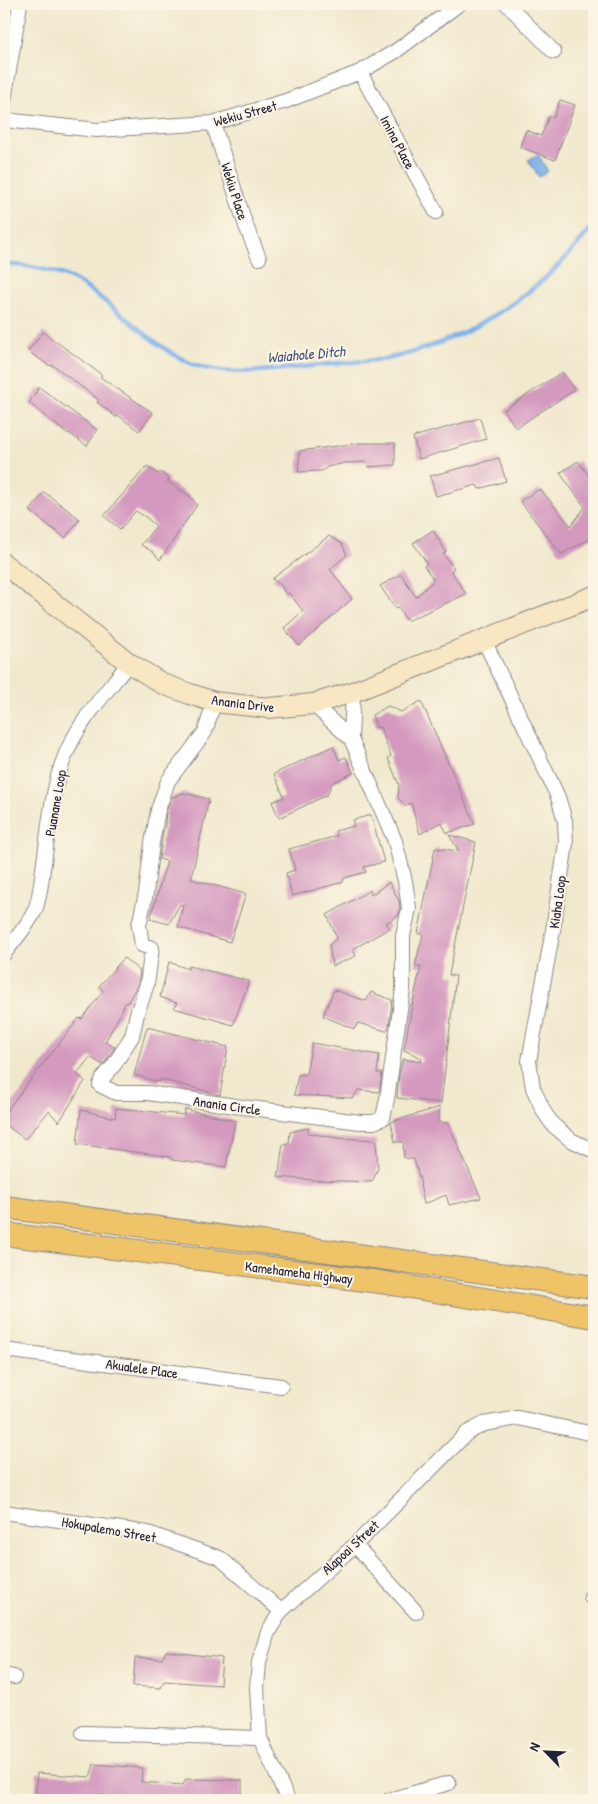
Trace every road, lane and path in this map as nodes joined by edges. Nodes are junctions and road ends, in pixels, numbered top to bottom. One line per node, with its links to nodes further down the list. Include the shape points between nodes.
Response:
1 (20, 4): 6 (street)
2 (459, 4): 5 (street, Wekiu Street)
3 (507, 4): 4 (street)
4 (554, 52)
5 (360, 72): 8 (street, Wekiu Street, via 286,101); 9 (street, Imina Place)
6 (4, 100)
7 (4, 120): 8 (street, Wekiu Street, via 97,130)
8 (213, 123): 10 (street, Wekiu Place)
9 (436, 212)
10 (259, 258)
11 (4, 564): 14 (street, Anania Drive)
12 (594, 596): 13 (street, Anania Drive)
13 (484, 640): 15 (street, Anania Drive); 20 (street, Kiaha Loop, via 558,797 565,821 566,842 529,1061 534,1088 553,1125)
14 (129, 662): 16 (street, Anania Drive, via 164,684); 19 (street, Puanane Loop, via 87,716 61,764 35,911)
15 (353, 692): 17 (street, Anania Drive); 18 (street, Anania Circle)
16 (214, 702): 17 (street, Anania Drive, via 269,708); 18 (street, Anania Circle, via 206,732 168,781 158,810 140,925 142,945 152,948 147,984 132,1036 100,1086 116,1093 148,1093 360,1122 383,1118 403,989 403,936 409,908 395,842)
17 (313, 704): 18 (street, Anania Circle)
18 (351, 739)
19 (4, 954)
20 (594, 1151)
21 (4, 1207): 23 (main road, Kamehameha Highway)
22 (4, 1234): 24 (main road, Kamehameha Highway, via 380,1282)
23 (594, 1287)
24 (594, 1317)
25 (4, 1350): 26 (street, Akualele Place)
26 (281, 1386)
27 (594, 1434): 29 (street, Alapoai Street, via 518,1418 484,1424 467,1433)
28 (4, 1512): 30 (street, Hokupalemo Street, via 148,1533 220,1558)
29 (355, 1544): 30 (street, Alapoai Street); 31 (street)
30 (281, 1611): 33 (street, Alapoai Street, via 268,1632 258,1662)
31 (416, 1612)
32 (83, 1733): 33 (street)
33 (260, 1738): 35 (street, Alapoai Street)
34 (449, 1783): 36 (street)
35 (288, 1800)
36 (389, 1800)

